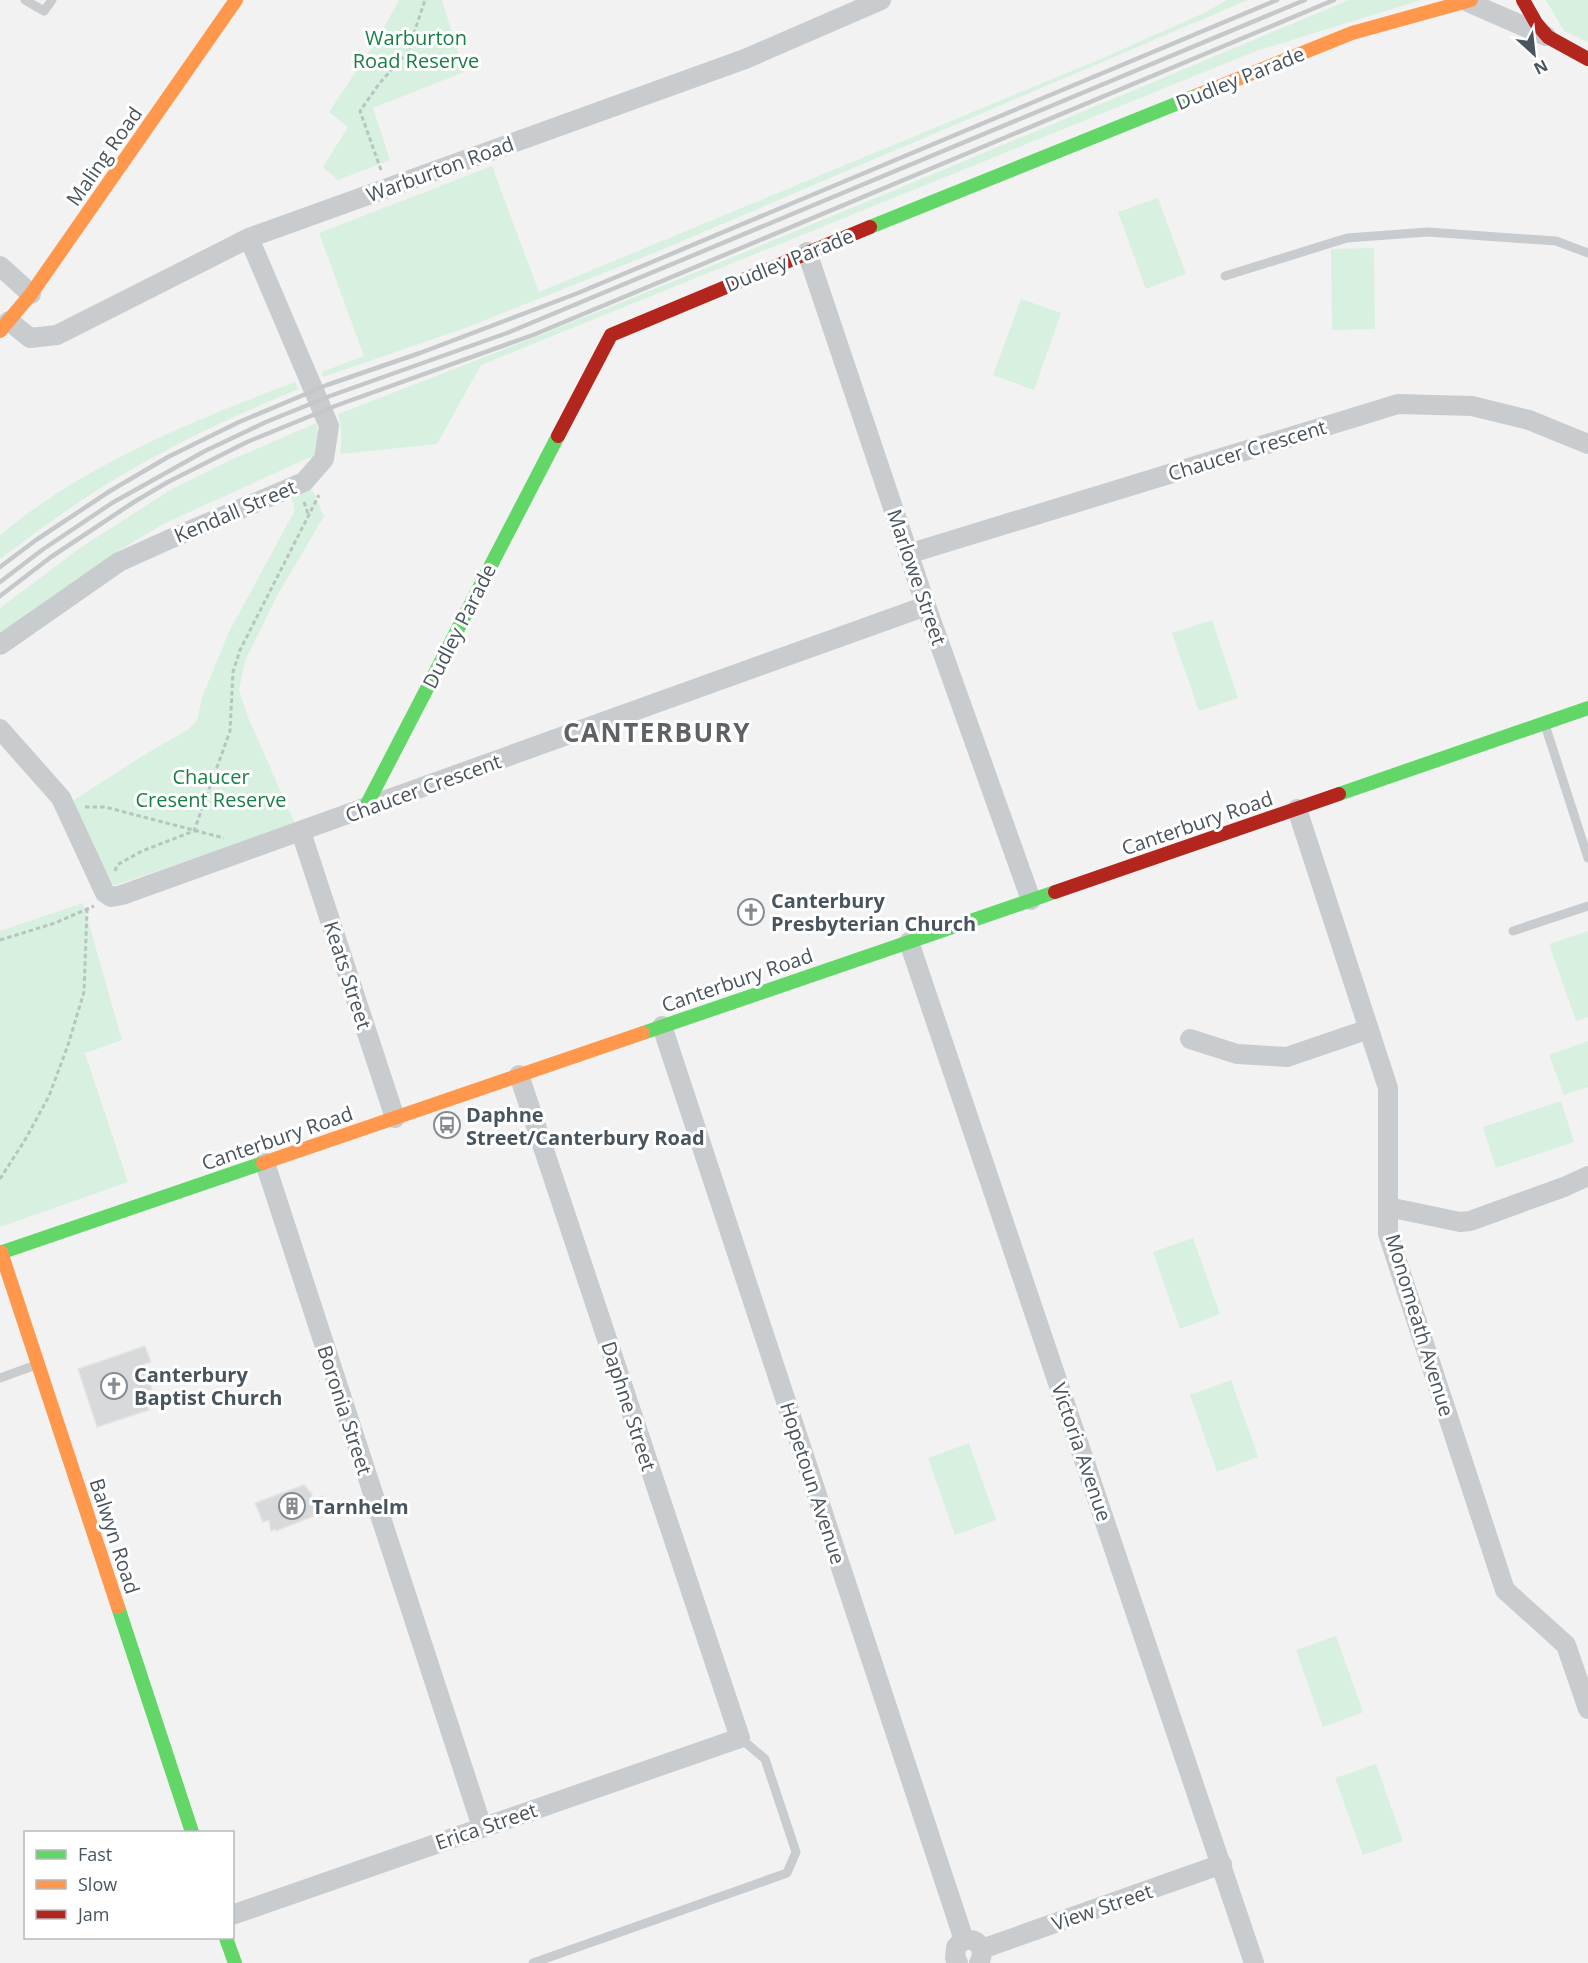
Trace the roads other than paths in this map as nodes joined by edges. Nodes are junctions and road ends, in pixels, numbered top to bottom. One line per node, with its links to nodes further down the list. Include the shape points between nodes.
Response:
1 (25, 0): 2 (lane, via 44,11)
2 (52, 0)
3 (236, 0): 14 (main road, Maling Road)
4 (881, 0): 9 (street, Warburton Road, via 745,59)
5 (1523, 0): 7 (main road)
6 (1470, 1): 7 (street, Dudley Parade); 10 (main road, Dudley Parade, via 1352,33)
7 (1548, 38): 8 (main road)
8 (1588, 59)
9 (249, 238): 15 (street, Warburton Road, via 57,335 30,338); 19 (street, Kendall Street, via 330,426 324,459 304,482 119,562)
10 (807, 252): 17 (street, Marlowe Street); 23 (main road, Dudley Parade, via 611,335)
11 (1588, 254): 13 (lane, via 1556,241 1417,233 1347,238)
12 (0, 266): 14 (street)
13 (1225, 276)
14 (31, 294): 15 (main road, Maling Road)
15 (5, 326)
16 (1588, 444): 17 (street, Chaucer Crescent, via 1529,420 1472,406 1398,404)
17 (908, 554): 18 (street, Marlowe Street)
18 (926, 606): 23 (street, Chaucer Crescent); 27 (street, Marlowe Street)
19 (0, 645)
20 (1588, 708): 21 (main road, Canterbury Road)
21 (1545, 723): 24 (main road, Canterbury Road); 26 (lane)
22 (0, 729): 25 (street, Chaucer Crescent, via 61,798 105,893 111,897)
23 (365, 808): 25 (street, Chaucer Crescent)
24 (1297, 809): 27 (main road, Canterbury Road); 32 (street, Monomeath Avenue)
25 (301, 832): 35 (street, Keats Street)
26 (1588, 858)
27 (1031, 900): 30 (main road, Canterbury Road)
28 (1588, 906): 29 (lane)
29 (1513, 931)
30 (909, 942): 31 (main road, Canterbury Road); 46 (street, Victoria Avenue)
31 (662, 1026): 34 (main road, Canterbury Road); 49 (street, Hopetoun Avenue)
32 (1369, 1029): 33 (street, via 1287,1057 1237,1054); 38 (street, Monomeath Avenue, via 1388,1088)
33 (1190, 1040)
34 (519, 1075): 35 (main road, Canterbury Road); 43 (street, Daphne Street)
35 (395, 1118): 36 (main road, Canterbury Road)
36 (265, 1163): 39 (main road, Canterbury Road); 44 (street, Boronia Street)
37 (1588, 1176): 38 (street, via 1470,1221)
38 (1388, 1207): 42 (street, Monomeath Avenue, via 1388,1234 1505,1590 1566,1645)
39 (1, 1252): 40 (main road, Balwyn Road)
40 (38, 1364): 41 (lane); 45 (main road, Balwyn Road)
41 (0, 1378)
42 (1588, 1709)
43 (740, 1738): 44 (street, Erica Street); 53 (lane, via 765,1759 796,1852 787,1873)
44 (482, 1827): 47 (street, Erica Street)
45 (191, 1831)
46 (1222, 1864): 50 (street, View Street); 54 (street, Victoria Avenue)
47 (234, 1914)
48 (226, 1939): 52 (main road)
49 (964, 1940): 50 (street, via 973,1940); 51 (street, via 956,1947)
50 (980, 1956)
51 (951, 1961)
52 (235, 1963)
53 (533, 1963)
54 (1254, 1963)

